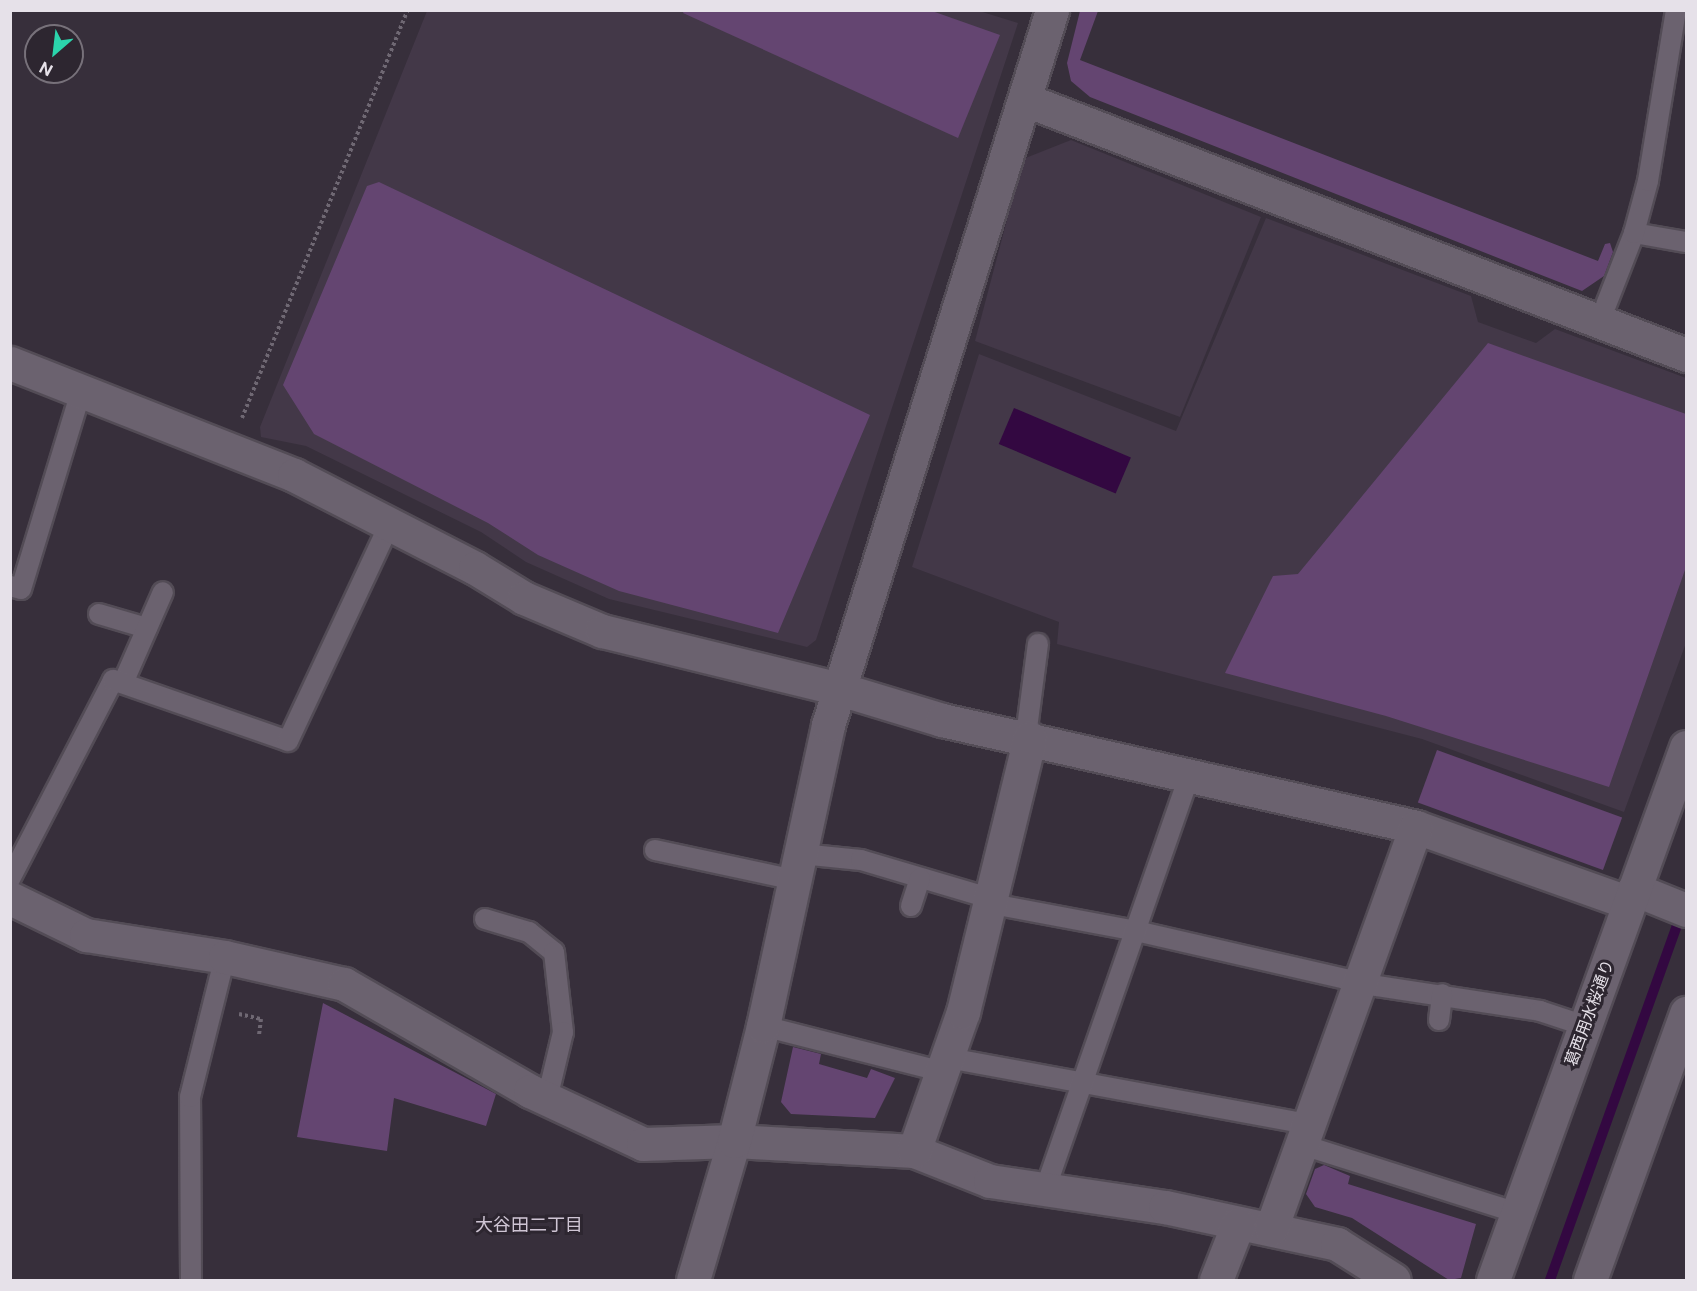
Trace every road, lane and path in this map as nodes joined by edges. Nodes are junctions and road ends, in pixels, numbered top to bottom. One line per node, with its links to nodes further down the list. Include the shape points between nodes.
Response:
1 (408, 10): 11 (path)
2 (1052, 10): 4 (street)
3 (1676, 10): 5 (lane, via 1648,181)
4 (1026, 100): 8 (street); 19 (street, via 950,330)
5 (1634, 233): 6 (lane); 7 (lane)
6 (1686, 242)
7 (1606, 305)
8 (1686, 355)
9 (10, 363): 10 (street)
10 (81, 391): 11 (street); 13 (lane, via 21,589)
11 (228, 452): 12 (street, via 294,475)
12 (390, 523): 18 (lane, via 288,741); 19 (street, via 524,598 602,631)
13 (10, 586)
14 (163, 592): 16 (lane)
15 (99, 614): 16 (lane)
16 (147, 628): 18 (lane)
17 (1038, 644): 20 (lane)
18 (123, 683): 27 (lane, via 113,680)
19 (840, 689): 20 (street, via 889,707); 25 (street, via 828,725)
20 (1028, 737): 22 (street); 29 (street)
21 (1686, 747): 28 (street, 葛西用水桜通り)
22 (1190, 773): 23 (street); 32 (lane)
23 (1416, 827): 28 (street); 34 (street)
24 (655, 850): 25 (lane)
25 (798, 867): 26 (lane, via 861,860); 39 (street)
26 (920, 878): 29 (lane); 30 (lane)
27 (12, 896): 33 (street, via 86,935)
28 (1652, 900): 40 (street, 葛西用水桜通り)
29 (988, 901): 32 (lane); 42 (street)
30 (911, 906)
31 (485, 919): 44 (lane, via 529,932 554,952 562,1032)
32 (1136, 930): 34 (lane); 43 (lane)
33 (225, 957): 36 (lane); 44 (street, via 344,984)
34 (1361, 980): 35 (lane, via 1377,986); 45 (street)
35 (1442, 994): 38 (lane); 40 (lane, via 1540,1011)
36 (212, 1008): 41 (path, via 261,1019); 52 (lane, via 190,1097)
37 (1686, 1013): 57 (street)
38 (1439, 1020)
39 (763, 1026): 42 (lane); 46 (street)
40 (1585, 1026): 49 (street, 葛西用水桜通り)
41 (259, 1035)
42 (946, 1065): 43 (lane); 47 (street)
43 (1084, 1083): 45 (lane); 48 (lane)
44 (547, 1099): 46 (street, via 643,1144)
45 (1306, 1135): 49 (lane); 51 (street)
46 (734, 1141): 47 (street); 53 (street)
47 (914, 1151): 48 (street, via 990,1181)
48 (1046, 1187): 50 (street)
49 (1518, 1213): 56 (street, 葛西用水桜通り)
50 (1238, 1224): 51 (street); 54 (street)
51 (1271, 1229): 55 (street, via 1337,1244)
52 (191, 1281)
53 (693, 1281)
54 (1216, 1281)
55 (1394, 1281)
56 (1494, 1281)
57 (1590, 1281)

